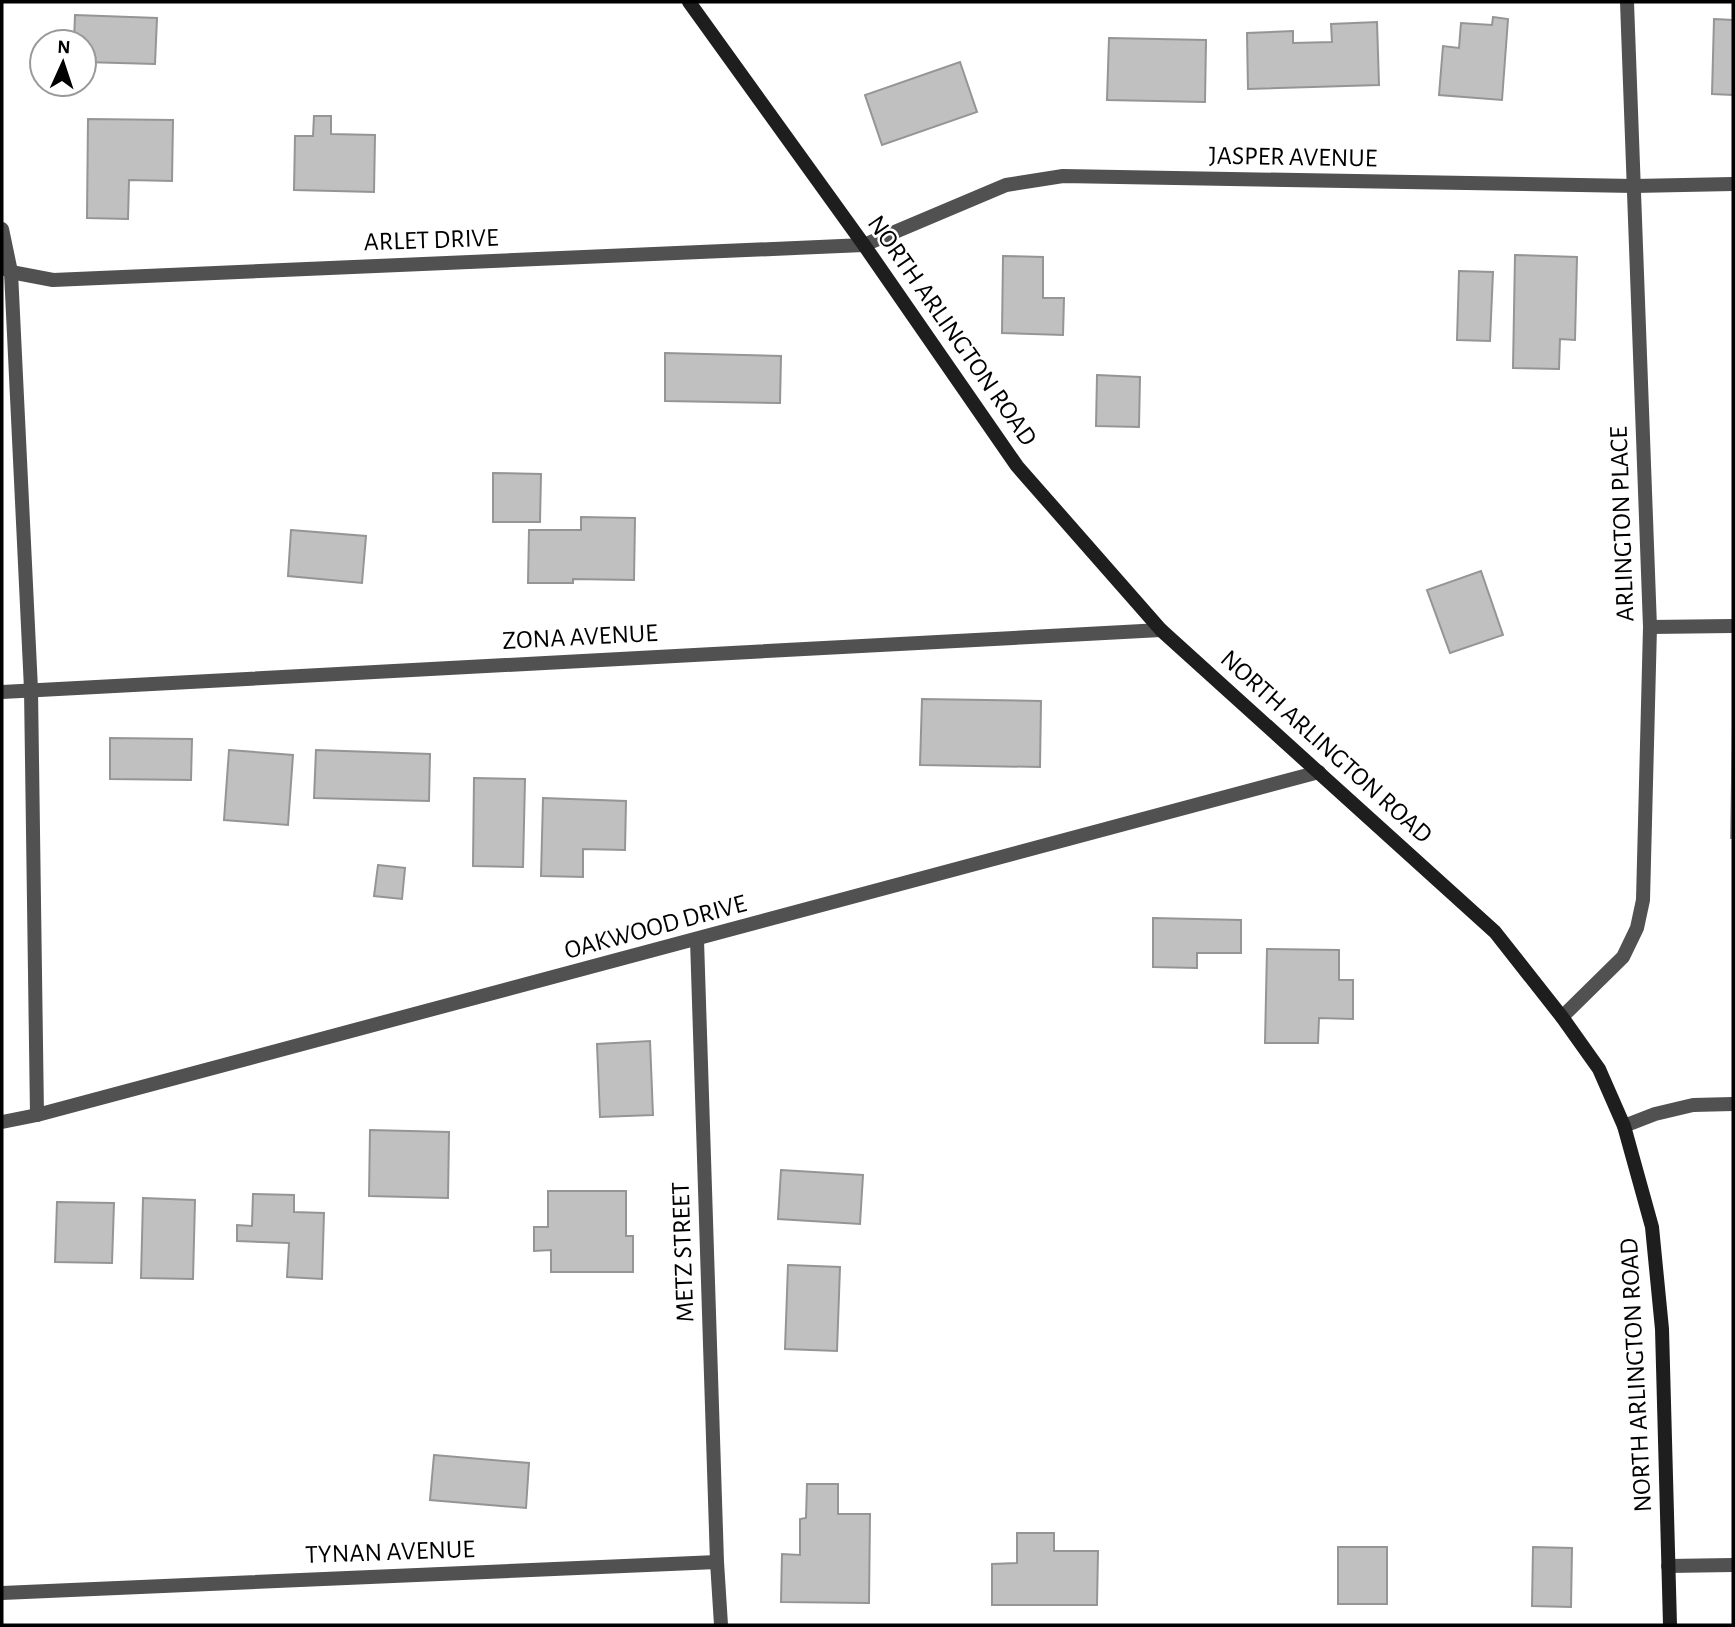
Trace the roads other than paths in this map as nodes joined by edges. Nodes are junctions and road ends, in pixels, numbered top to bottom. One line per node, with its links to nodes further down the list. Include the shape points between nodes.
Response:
1 (689, 2): 6 (main road, NORTH ARLINGTON ROAD)
2 (1627, 2): 4 (street, ARLINGTON PLACE)
3 (1733, 184): 4 (street, JASPER AVENUE)
4 (1634, 186): 6 (street, JASPER AVENUE, via 1063,176 1006,185); 8 (street, ARLINGTON PLACE)
5 (2, 229): 7 (street)
6 (864, 246): 7 (street, ARLET DRIVE, via 53,280); 10 (main road, NORTH ARLINGTON ROAD, via 1017,466)
7 (7, 269): 11 (street)
8 (1650, 626): 9 (street); 15 (street, ARLINGTON PLACE, via 1643,900 1637,928 1623,957)
9 (1733, 626)
10 (1161, 630): 11 (street, ZONA AVENUE); 13 (main road, NORTH ARLINGTON ROAD)
11 (31, 689): 12 (street, ZONA AVENUE); 17 (street)
12 (2, 692)
13 (1319, 772): 14 (street, OAKWOOD DRIVE); 15 (main road, NORTH ARLINGTON ROAD, via 1495,932)
14 (697, 940): 17 (street, OAKWOOD DRIVE); 20 (street, METZ STREET)
15 (1562, 1017): 19 (main road, NORTH ARLINGTON ROAD, via 1599,1069)
16 (1733, 1104): 19 (street, via 1693,1105)
17 (37, 1115): 18 (street, OAKWOOD DRIVE)
18 (2, 1122)
19 (1623, 1126): 22 (main road, NORTH ARLINGTON ROAD, via 1652,1227 1662,1329)
20 (716, 1562): 23 (street, TYNAN AVENUE); 24 (street)
21 (1733, 1565): 22 (street)
22 (1668, 1566): 25 (main road, NORTH ARLINGTON ROAD)
23 (2, 1593)
24 (721, 1625)
25 (1670, 1625)

